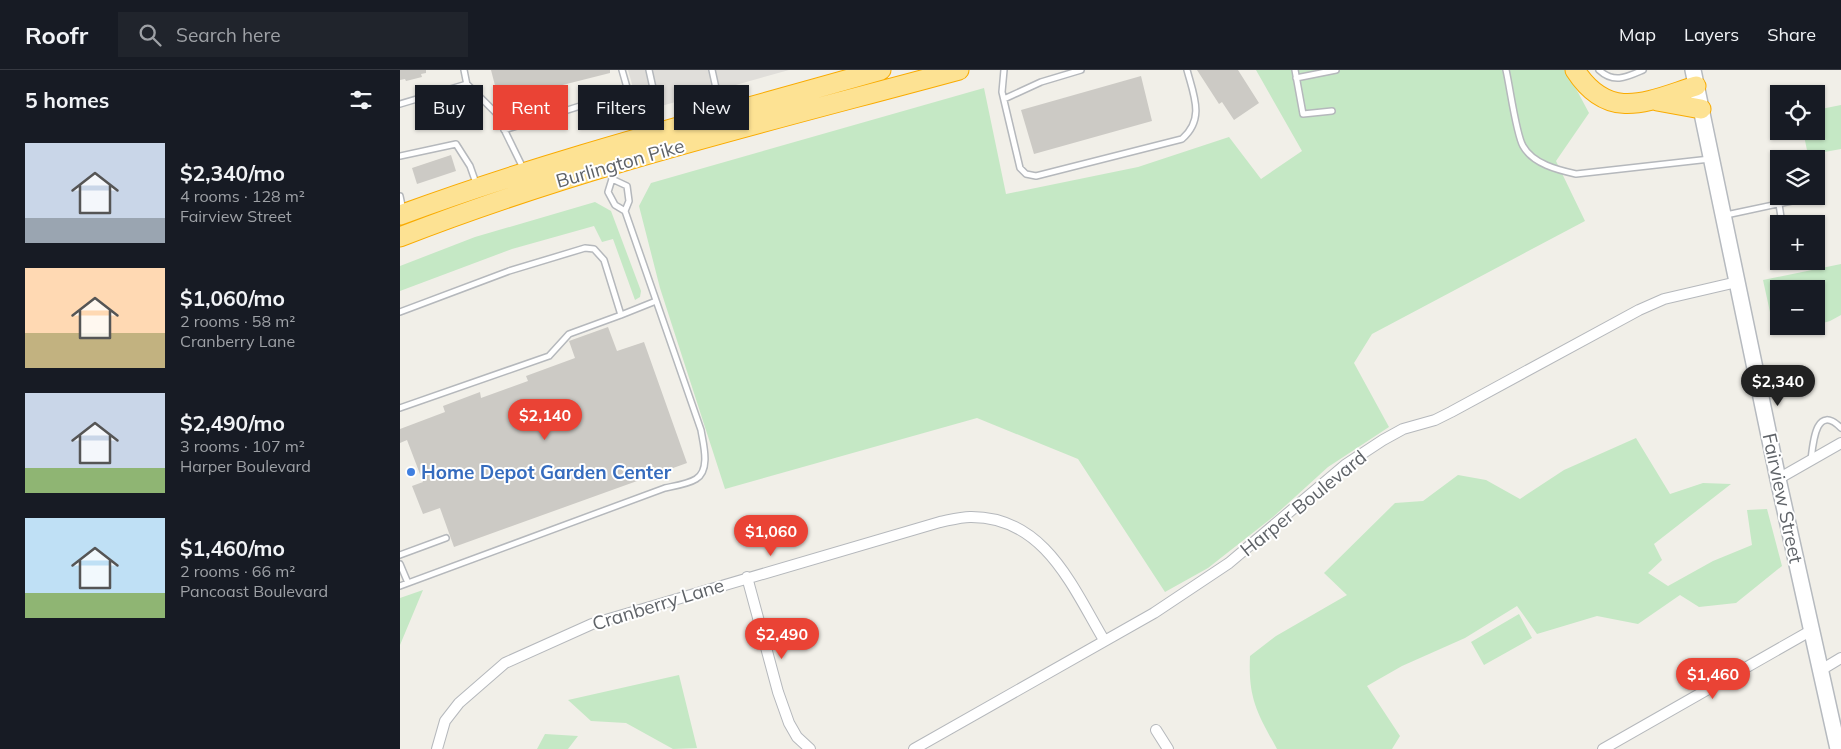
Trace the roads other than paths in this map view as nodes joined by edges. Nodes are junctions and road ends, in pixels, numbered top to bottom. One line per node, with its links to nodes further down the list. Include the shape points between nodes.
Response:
1 (464, 70): 18 (lane)
2 (622, 70): 26 (lane, via 628,92)
3 (649, 70): 30 (lane)
4 (712, 70): 19 (lane)
5 (881, 70): 23 (highway, Burlington Pike)
6 (959, 70): 34 (highway, Burlington Pike)
7 (1004, 70): 20 (lane)
8 (1081, 70): 20 (lane, via 1041,82)
9 (1187, 70): 20 (lane, via 1196,119 1191,131 1182,139 1036,176 1026,174 1020,168)
10 (1295, 70): 16 (lane)
11 (1336, 70): 16 (lane)
12 (1506, 70): 32 (lane, via 1522,145 1532,157 1556,170 1576,174)
13 (1575, 70): 21 (highway, via 1587,87 1612,102)
14 (1599, 70): 15 (lane, via 1607,78 1623,79)
15 (1643, 70)
16 (1296, 78): 27 (lane, via 1303,114)
17 (1695, 78): 21 (highway); 24 (street, Fairview Street)
18 (467, 84): 22 (lane); 25 (lane)
19 (715, 85)
20 (1004, 99)
21 (1657, 101): 24 (highway)
22 (400, 104)
23 (749, 107)
24 (1701, 108): 32 (street, Fairview Street)
25 (493, 110)
26 (568, 110)
27 (1332, 110)
28 (674, 129): 30 (highway, Burlington Pike)
29 (504, 130): 33 (lane)
30 (663, 132): 33 (highway, Burlington Pike)
31 (400, 156): 35 (lane, via 456,144 470,166)
32 (1711, 159): 39 (street, Fairview Street)
33 (526, 172): 35 (highway, Burlington Pike)
34 (611, 172): 38 (lane, via 608,192 615,205); 38 (lane, via 627,186 629,201); 40 (highway, Burlington Pike, via 475,208)
35 (477, 187): 37 (highway, Burlington Pike)
36 (1774, 205): 39 (lane)
37 (401, 208)
38 (625, 211): 42 (lane)
39 (1723, 216): 41 (street, Fairview Street)
40 (400, 237)
41 (1737, 282): 49 (street, Fairview Street); 57 (street, Harper Boulevard, via 1673,297 1639,310 1451,412 1403,429 1345,465 1229,563 1154,613)
42 (656, 302): 44 (lane); 54 (lane, via 701,430 704,469 697,479)
43 (400, 312): 44 (lane, via 509,271 585,248 594,249 604,260)
44 (621, 315): 45 (lane, via 569,334 549,356)
45 (400, 408)
46 (1841, 428): 48 (lane, via 1829,419 1822,421 1813,435)
47 (1841, 443): 48 (street)
48 (1811, 460): 49 (street)
49 (1778, 478): 56 (street, Fairview Street)
50 (446, 538): 51 (lane)
51 (400, 555)
52 (400, 564): 54 (lane)
53 (748, 577): 57 (street, Cranberry Lane, via 940,522 983,518 1011,525 1038,540 1060,565); 61 (street, Cranberry Lane, via 592,624 505,664 459,704 445,722); 62 (street, via 789,723 796,738)
54 (408, 583): 55 (lane)
55 (400, 586)
56 (1812, 630): 59 (street, Fairview Street); 65 (street)
57 (1104, 640): 63 (street, Harper Boulevard)
58 (1841, 658): 59 (street)
59 (1821, 670): 66 (street, Fairview Street)
60 (1156, 730): 64 (street)
61 (437, 749)
62 (810, 749)
63 (914, 749)
64 (1168, 749)
65 (1603, 749)
66 (1838, 749)

